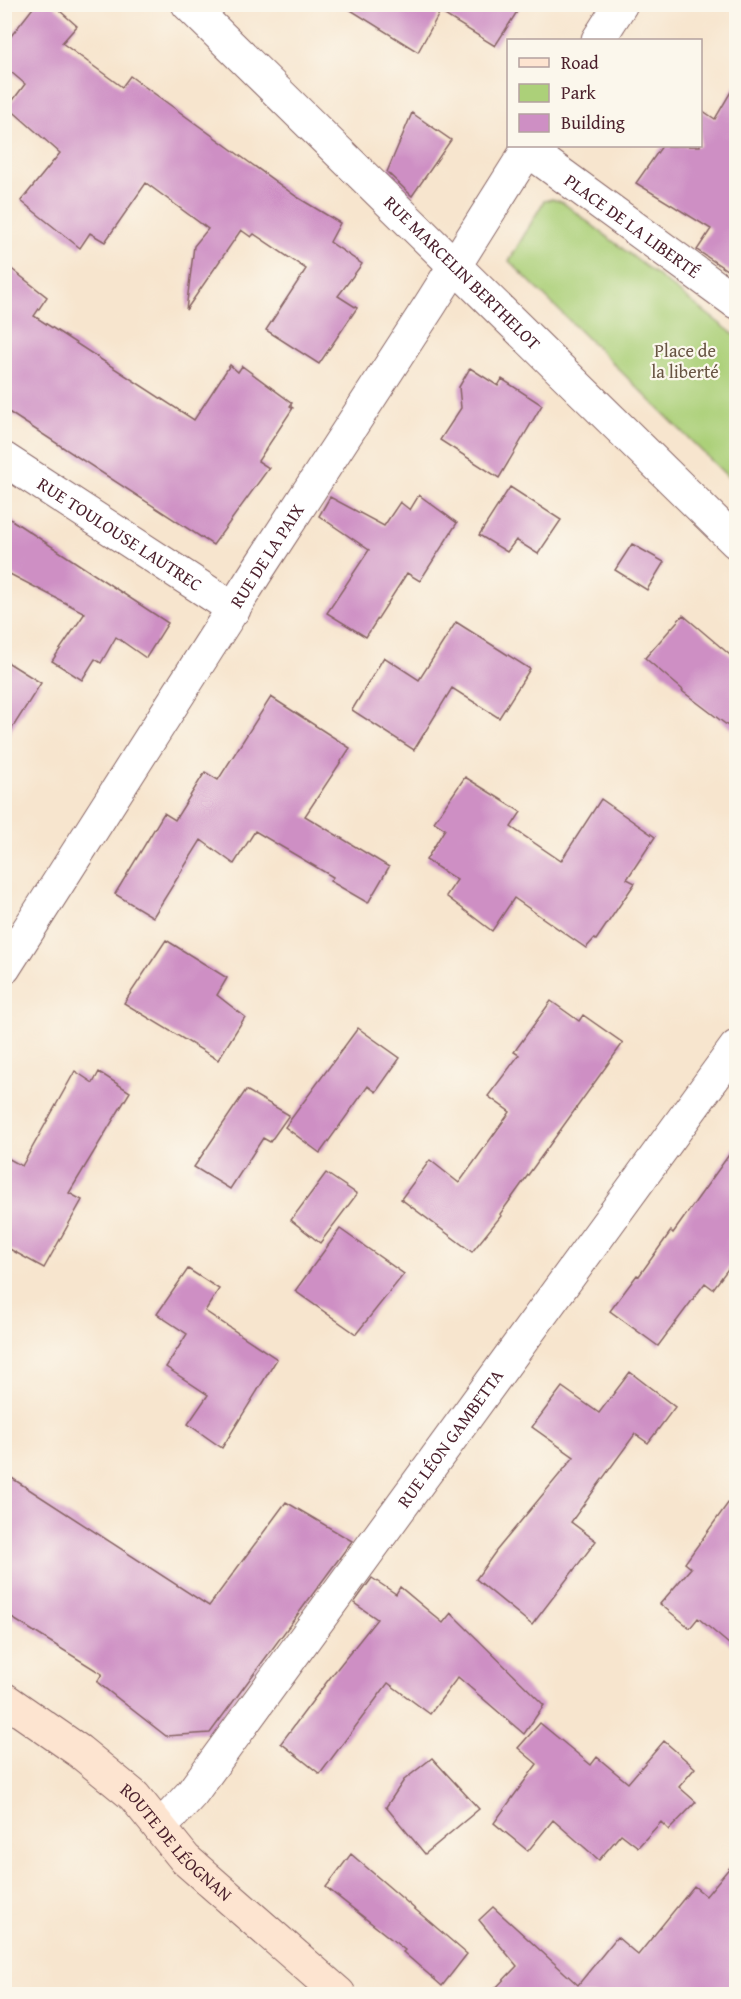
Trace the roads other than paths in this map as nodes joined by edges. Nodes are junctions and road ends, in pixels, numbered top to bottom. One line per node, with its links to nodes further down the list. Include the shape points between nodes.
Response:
1 (188, 4): 5 (street, RUE MARCELIN BERTHELOT)
2 (621, 4): 3 (street)
3 (599, 39)
4 (529, 148): 5 (street, RUE DE LA PAIX); 6 (street, PLACE DE LA LIBERTÉ)
5 (454, 267): 8 (street, RUE MARCELIN BERTHELOT); 9 (street, RUE DE LA PAIX)
6 (736, 302)
7 (4, 459): 9 (street, RUE TOULOUSE LAUTREC)
8 (736, 542)
9 (234, 609): 10 (street, RUE DE LA PAIX)
10 (4, 968)
11 (736, 1047): 13 (street, RUE LÉON GAMBETTA, via 192,1793)
12 (4, 1699): 13 (main road, ROUTE DE LÉOGNAN, via 79,1751 134,1796)
13 (160, 1828): 14 (main road, ROUTE DE LÉOGNAN, via 185,1859)
14 (339, 1995)

